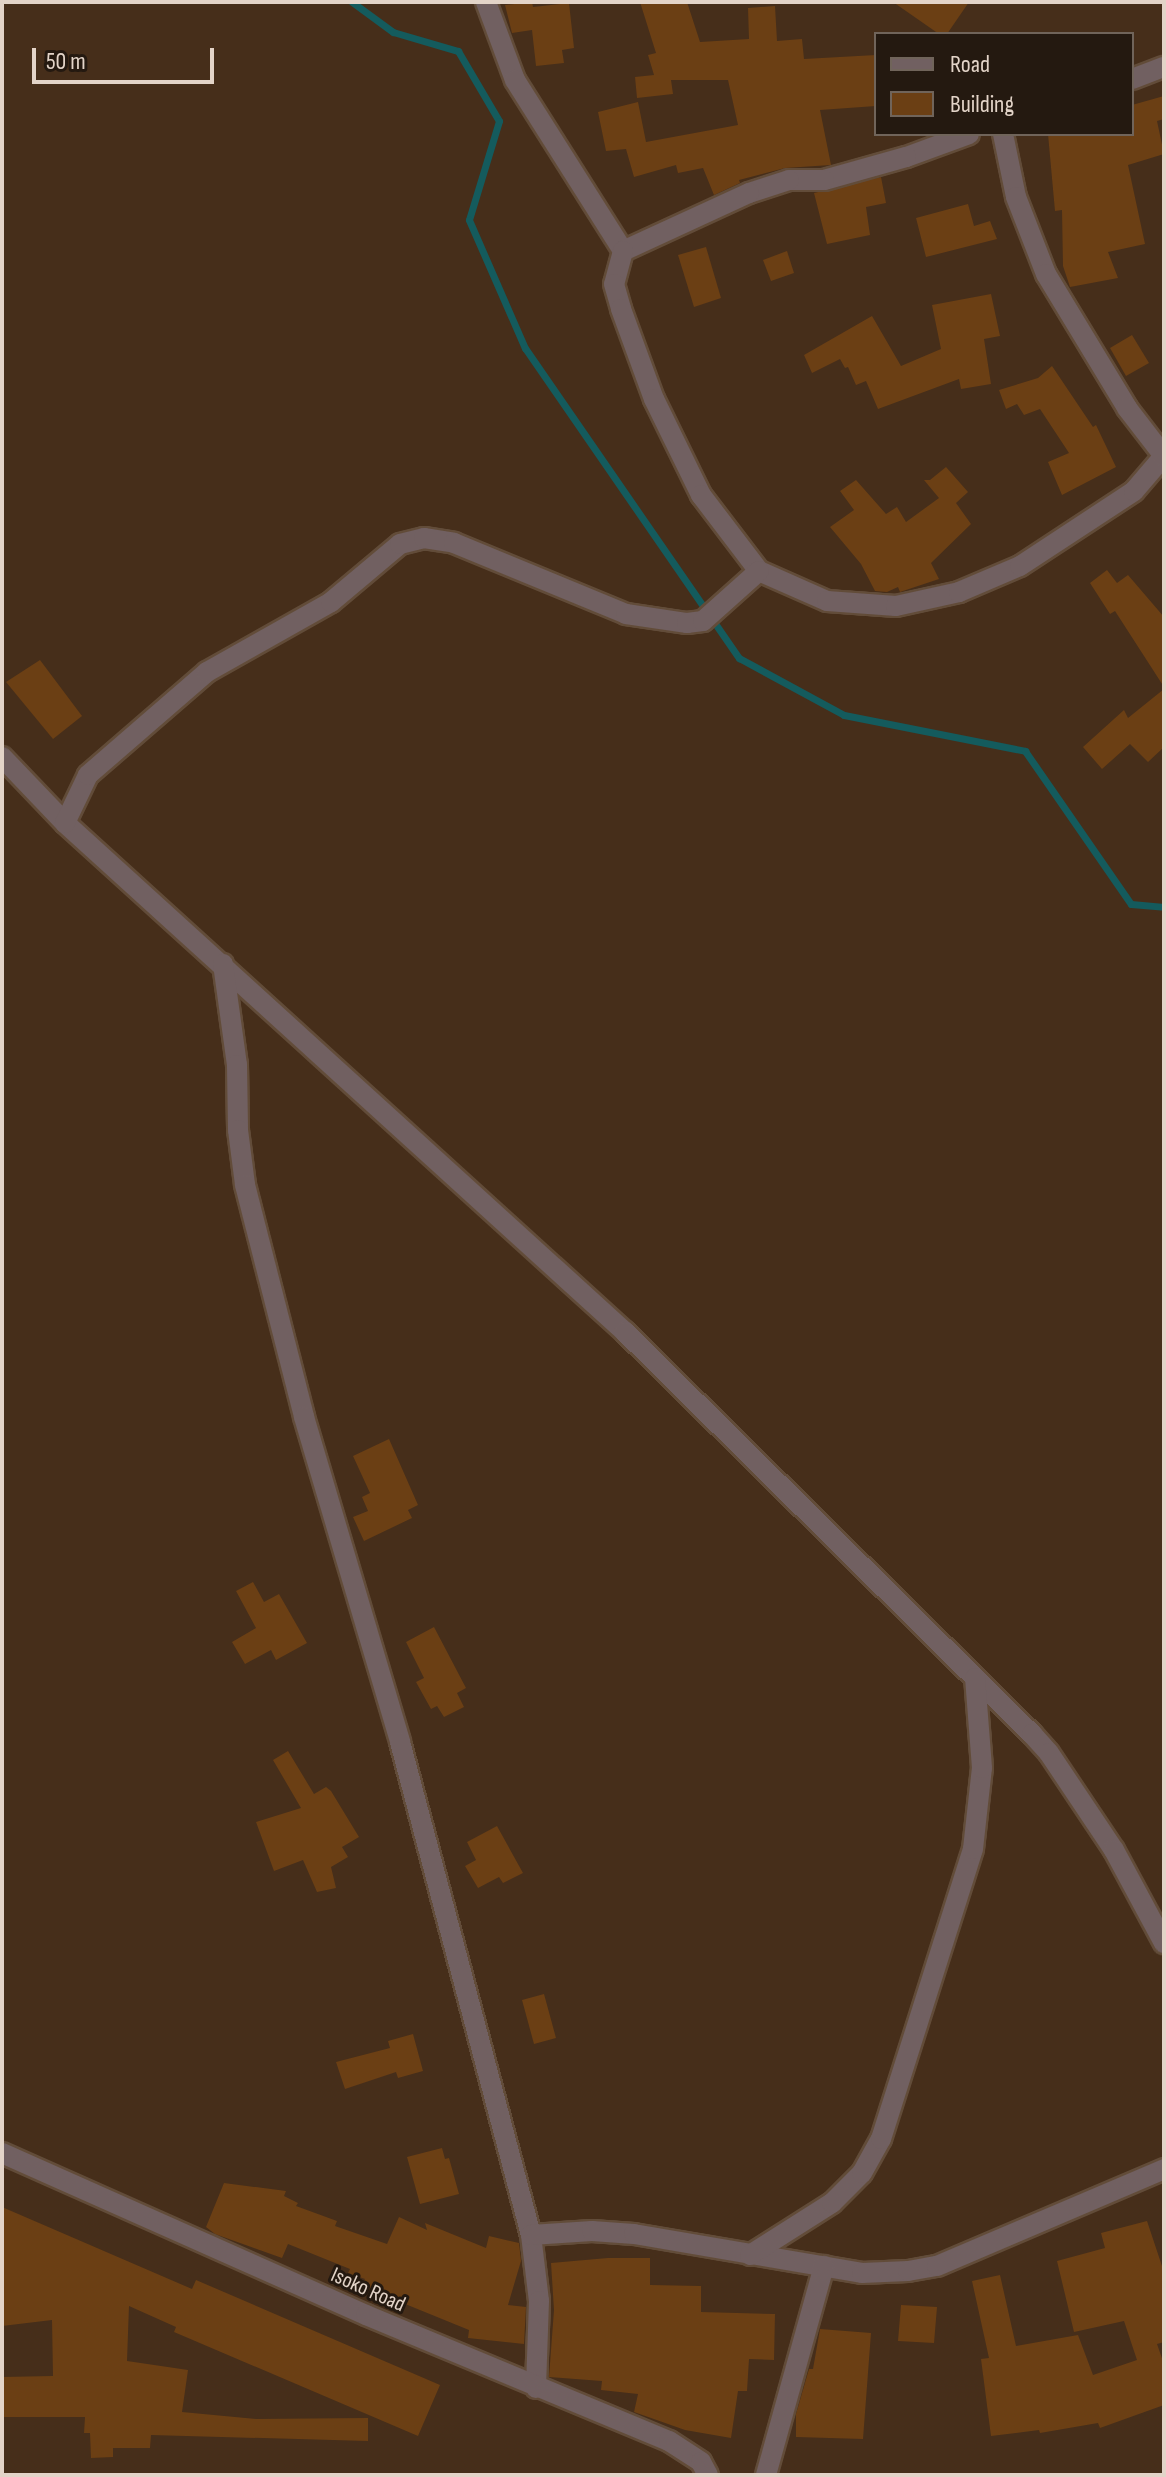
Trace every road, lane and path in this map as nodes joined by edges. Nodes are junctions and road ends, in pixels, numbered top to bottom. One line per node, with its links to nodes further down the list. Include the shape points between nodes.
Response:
1 (486, 2): 6 (street, via 515,80)
2 (1164, 67): 3 (street)
3 (1134, 78)
4 (964, 136): 6 (street, via 838,176 789,180 749,193)
5 (1003, 136): 7 (street, via 1016,197 1046,274 1127,408)
6 (623, 251): 8 (street, via 614,284 654,399 701,495)
7 (1164, 456): 8 (street, via 1134,491 1082,528 1020,566 959,592 896,606 855,604 827,601)
8 (759, 571): 10 (street, via 703,621 687,623 626,614 475,549 413,539 386,554 331,602 207,672 88,775)
9 (2, 757): 10 (street)
10 (65, 823): 11 (street)
11 (223, 964): 12 (street, via 625,1332); 16 (street, via 245,1185 304,1417 400,1742)
12 (975, 1678): 13 (street, via 1049,1753 1114,1850); 17 (street, via 982,1768 973,1849 881,2139 862,2173 832,2203)
13 (1164, 1943)
14 (2, 2153): 19 (street, Isoko Road)
15 (1164, 2169): 18 (street, via 937,2266 862,2273)
16 (531, 2235): 17 (street, via 634,2234); 19 (street, via 539,2301)
17 (750, 2255): 18 (street)
18 (824, 2266): 21 (street)
19 (536, 2388): 20 (street, Isoko Road, via 669,2441 701,2462)
20 (708, 2475)
21 (766, 2475)

